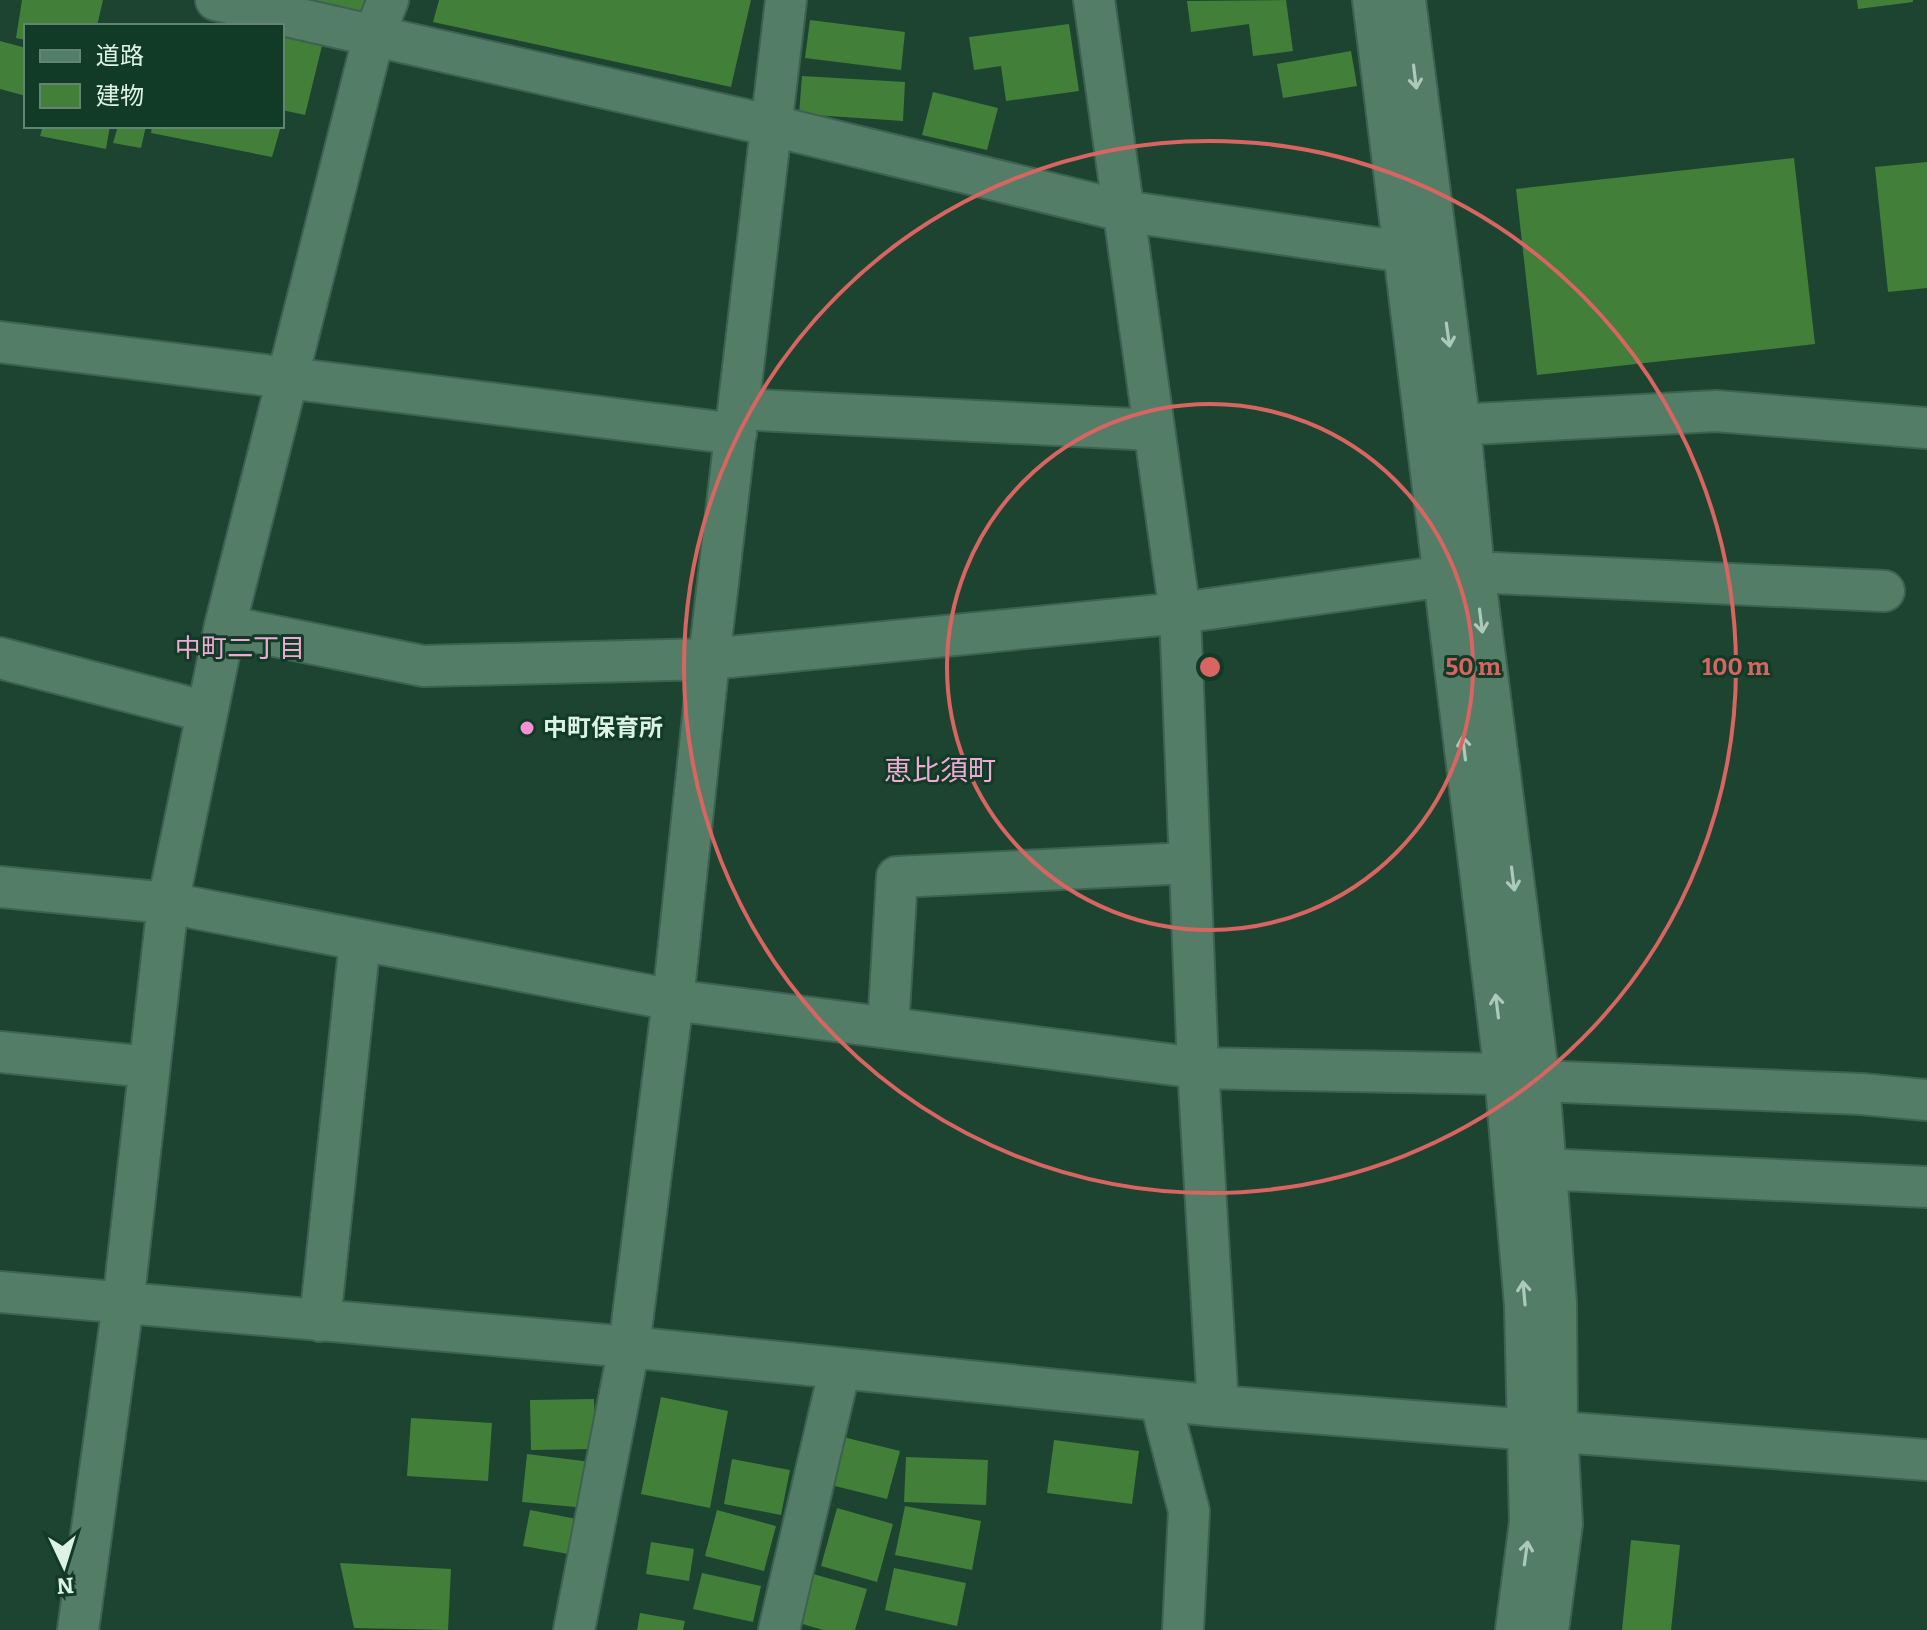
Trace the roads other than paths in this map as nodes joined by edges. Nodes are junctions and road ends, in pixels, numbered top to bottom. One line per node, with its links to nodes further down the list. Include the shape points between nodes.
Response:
1 (216, 0): 6 (street)
2 (786, 0): 7 (street)
3 (1094, 0): 8 (street)
4 (1373, 0): 9 (street)
5 (1405, 0): 13 (street, one-way to 13)
6 (381, 18): 7 (street); 11 (street)
7 (773, 126): 8 (street); 12 (street)
8 (1123, 211): 9 (street); 15 (street)
9 (1404, 252): 13 (street)
10 (0, 342): 11 (street)
11 (288, 378): 12 (street); 19 (street)
12 (738, 421): 15 (street); 21 (street)
13 (1443, 426): 14 (street, via 1716,411); 16 (street)
14 (1927, 428)
15 (1154, 430): 18 (street)
16 (1458, 574): 17 (street); 18 (street); 32 (street)
17 (1884, 591)
18 (1180, 613): 21 (street); 23 (street)
19 (225, 626): 21 (street, via 423,666); 22 (street)
20 (0, 658): 22 (street)
21 (709, 659): 27 (street)
22 (207, 712): 25 (street)
23 (1190, 863): 28 (street, via 897,877); 31 (street)
24 (0, 887): 25 (street)
25 (168, 903): 26 (street); 30 (street)
26 (360, 940): 27 (street); 38 (street)
27 (673, 1000): 28 (street); 39 (street)
28 (888, 1028): 31 (street)
29 (0, 1052): 30 (street)
30 (149, 1067): 37 (street)
31 (1198, 1068): 32 (street); 42 (street)
32 (1522, 1078): 33 (street); 34 (street)
33 (1927, 1100)
34 (1529, 1168): 35 (street); 43 (street, via 1556,1303)
35 (1927, 1187)
36 (0, 1292): 37 (street)
37 (123, 1304): 38 (street); 45 (street)
38 (320, 1321): 39 (street)
39 (629, 1347): 40 (street); 46 (street)
40 (840, 1368): 41 (street); 47 (street)
41 (1160, 1400): 42 (street); 48 (street, via 1189,1511)
42 (1218, 1406): 43 (street)
43 (1542, 1430): 44 (street); 49 (street, one-way to 43); 50 (street, via 1562,1524)
44 (1927, 1460)
45 (78, 1630)
46 (574, 1630)
47 (779, 1630)
48 (1183, 1630)
49 (1516, 1630)
50 (1548, 1630)

